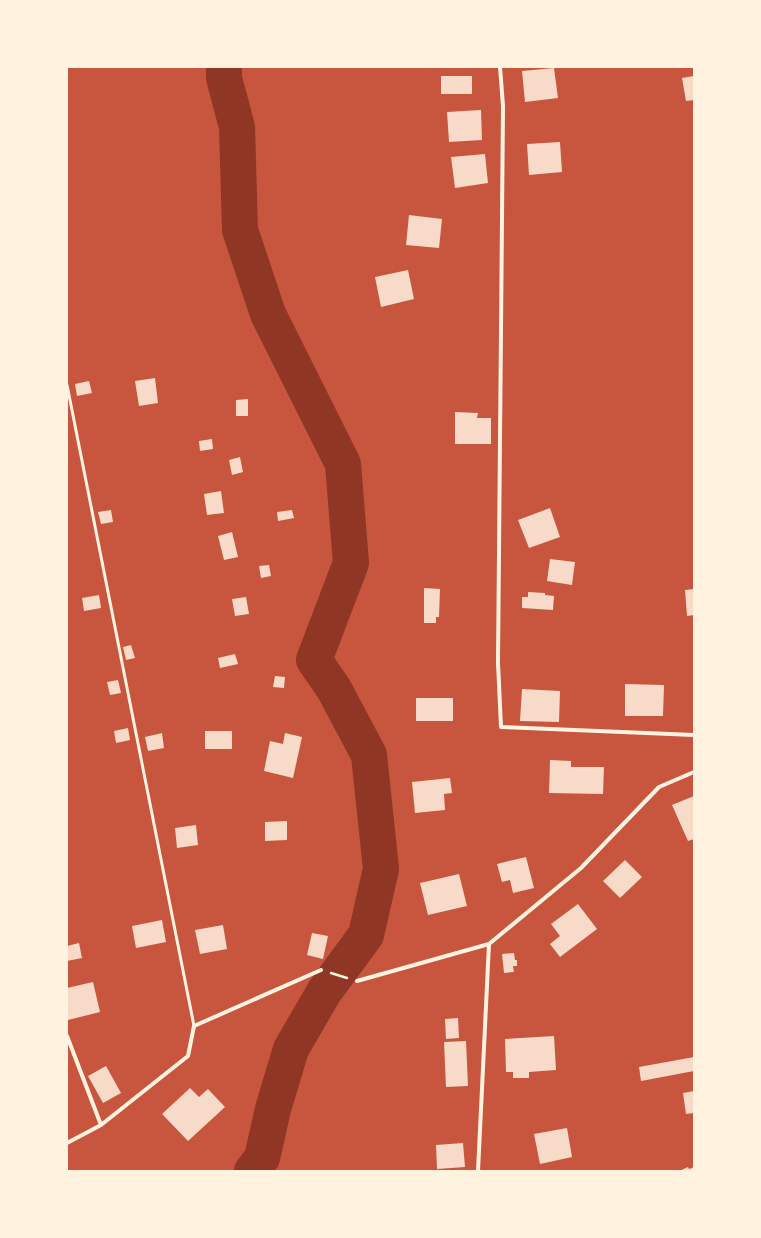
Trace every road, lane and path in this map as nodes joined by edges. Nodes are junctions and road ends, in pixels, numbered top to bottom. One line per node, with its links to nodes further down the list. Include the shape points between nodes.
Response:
1 (500, 67): 3 (street, via 503,106 498,663 501,727)
2 (67, 385): 8 (lane)
3 (694, 735)
4 (694, 772): 5 (street, via 659,787 582,868)
5 (489, 944): 7 (street); 12 (street)
6 (321, 970): 7 (path); 8 (street)
7 (357, 981)
8 (194, 1026): 10 (street, via 188,1056)
9 (67, 1036): 10 (street)
10 (101, 1125): 11 (street)
11 (67, 1143)
12 (478, 1171)

